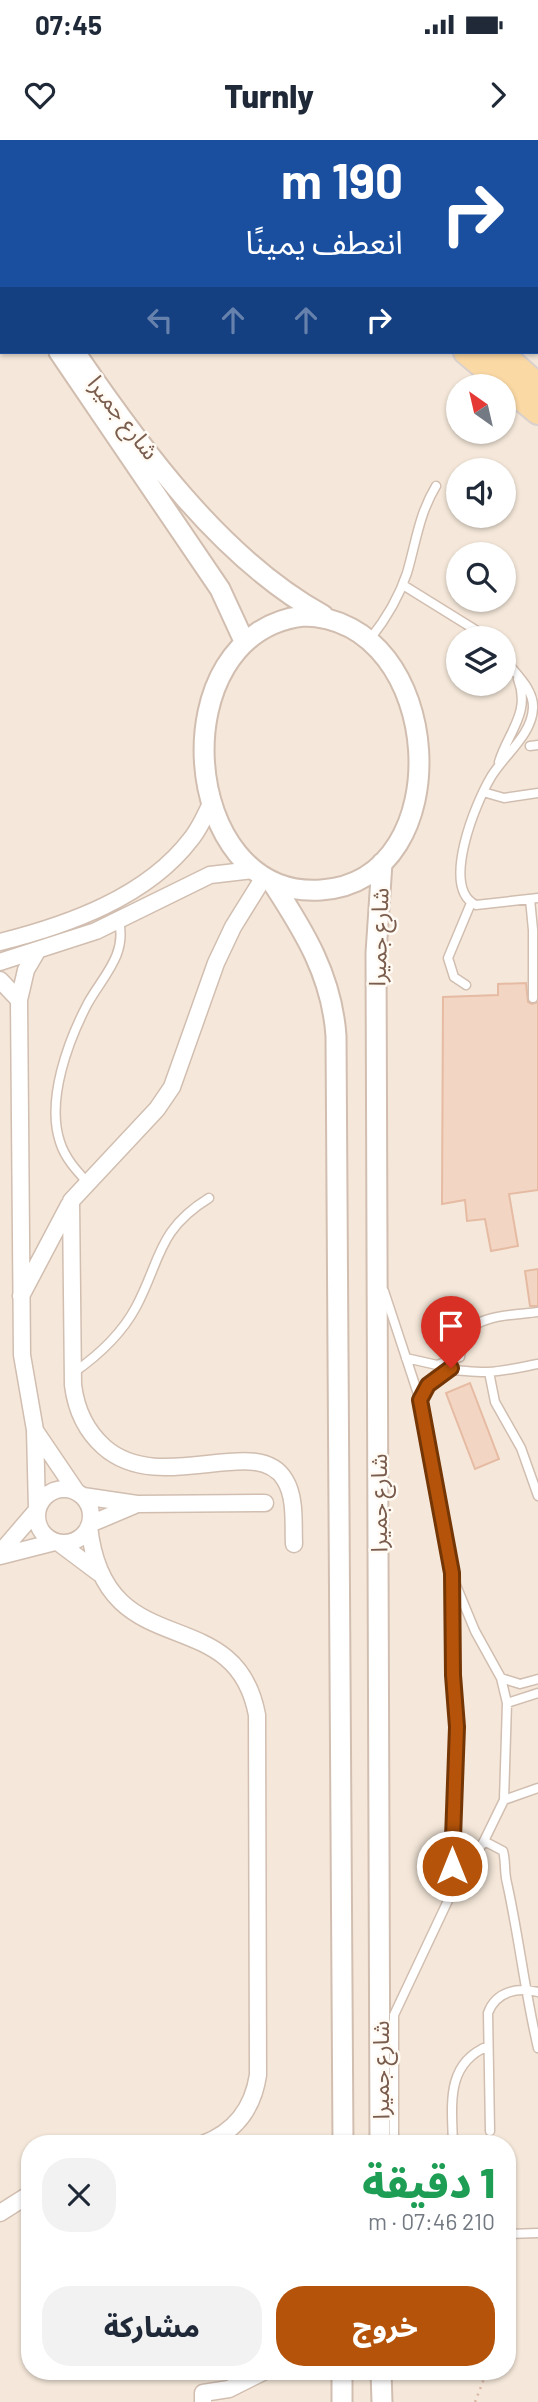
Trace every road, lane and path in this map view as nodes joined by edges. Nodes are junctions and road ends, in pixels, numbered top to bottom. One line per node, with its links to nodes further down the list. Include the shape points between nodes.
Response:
1 (60, 354): 12 (street, شارع جميرا, via 220,589)
2 (76, 354): 9 (street, شارع جميرا, via 222,539 284,591)
3 (468, 354): 6 (main road)
4 (502, 354): 5 (main road)
5 (538, 386)
6 (538, 412)
7 (436, 486): 8 (lane, via 418,522)
8 (402, 585): 10 (lane); 11 (lane)
9 (331, 619): 11 (street); 12 (street, via 291,618 266,626)
10 (469, 626)
11 (370, 639): 17 (street, via 403,684 414,717 418,751 416,792 408,824)
12 (244, 641): 16 (street, via 220,674 210,707 205,745)
13 (516, 676): 14 (lane, via 530,691 532,716)
14 (483, 792): 15 (lane, via 504,798); 20 (lane, via 470,823 460,873 462,893)
15 (538, 793)
16 (212, 801): 18 (street, via 229,844); 23 (street, via 192,838 166,866 141,883 65,922)
17 (382, 863): 18 (street, via 363,878 330,889 298,890); 34 (street, شارع جميرا, via 376,942)
18 (263, 876): 21 (street, via 210,875); 31 (street, via 216,963 172,1087); 71 (street, شارع جميرا, via 320,962 335,1027)
19 (534, 898): 20 (lane, via 483,906); 22 (lane)
20 (471, 902): 28 (lane, via 448,958 454,977)
21 (119, 921): 25 (street); 31 (lane, via 117,957 77,1026 57,1107 57,1131 65,1154)
22 (533, 930): 24 (lane); 29 (lane)
23 (0, 942)
24 (538, 942)
25 (36, 953): 26 (street); 30 (street, via 26,970)
26 (0, 962)
27 (0, 980): 30 (street)
28 (466, 985)
29 (533, 998)
30 (19, 1000): 35 (street)
31 (87, 1182): 33 (street)
32 (209, 1198): 42 (lane, via 188,1213 162,1244 120,1332)
33 (71, 1201): 35 (street); 42 (street)
34 (377, 1268): 38 (lane); 72 (street, شارع جميرا)
35 (20, 1298): 44 (street, via 25,1382)
36 (538, 1312): 37 (lane, via 475,1325 465,1334)
37 (460, 1356): 38 (lane, via 437,1365); 40 (lane)
38 (406, 1358): 43 (lane)
39 (538, 1364): 41 (lane)
40 (463, 1368): 41 (lane); 43 (lane, via 439,1375)
41 (489, 1372): 45 (lane, via 495,1402)
42 (73, 1373): 53 (street, via 75,1398 84,1422 119,1458 155,1469 248,1460 273,1467 285,1479 291,1495)
43 (420, 1400): 56 (lane)
44 (35, 1430): 46 (street); 50 (street)
45 (534, 1475): 47 (lane)
46 (79, 1494): 49 (street); 50 (street, via 56,1490 44,1497); 51 (street, via 90,1509)
47 (538, 1496)
48 (265, 1503): 49 (street)
49 (137, 1504): 51 (street)
50 (37, 1510): 52 (street, via 40,1530); 54 (street)
51 (90, 1525): 52 (street, via 74,1541); 55 (street)
52 (57, 1542): 54 (street); 55 (street)
53 (294, 1544)
54 (0, 1555)
55 (99, 1573): 70 (street, via 116,1598 139,1617 206,1643 227,1657 244,1677 254,1702 258,2075 247,2109)
56 (452, 1573): 57 (lane, via 475,1631); 64 (lane, via 457,1727)
57 (501, 1678): 58 (lane, via 520,1684); 60 (lane)
58 (538, 1679)
59 (538, 1692): 60 (lane)
60 (508, 1703): 62 (lane)
61 (538, 1788): 62 (lane)
62 (504, 1800): 63 (lane)
63 (484, 1841): 64 (lane); 65 (lane, via 503,1851)
64 (452, 1892): 73 (lane, via 394,2015)
65 (525, 1989): 66 (lane); 67 (lane, via 505,1993 490,2006); 68 (lane)
66 (538, 1992)
67 (488, 2046): 69 (lane); 74 (lane, via 467,2059 454,2080)
68 (538, 2048)
69 (490, 2132)
70 (221, 2135)
71 (343, 2135)
72 (380, 2135)
73 (394, 2135)
74 (453, 2135)
75 (21, 2200): 76 (street)
76 (0, 2213)
77 (538, 2233): 78 (lane)
78 (516, 2234)
79 (247, 2380): 83 (street)
80 (342, 2380): 84 (street)
81 (381, 2380): 85 (street)
82 (484, 2380): 86 (path)
83 (210, 2398)
84 (342, 2402)
85 (382, 2402)
86 (475, 2402)

